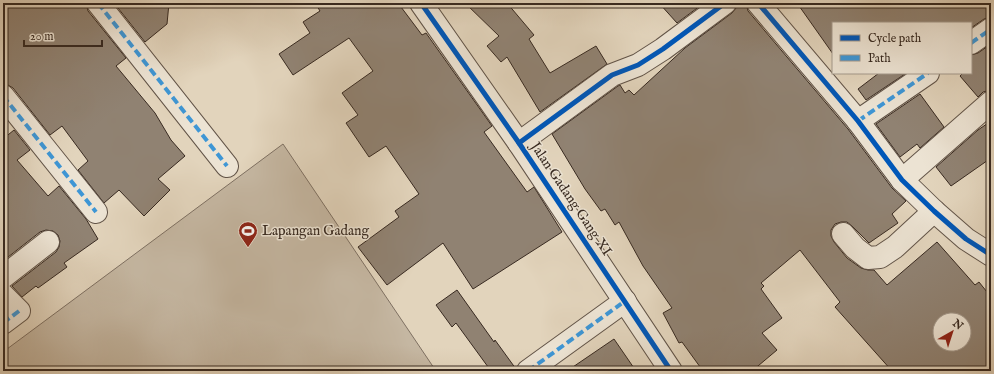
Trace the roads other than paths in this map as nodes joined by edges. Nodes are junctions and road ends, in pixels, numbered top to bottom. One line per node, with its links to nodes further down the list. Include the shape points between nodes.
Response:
1 (98, 3): 12 (street)
2 (421, 3): 11 (street, Jalan Gadang Gang XI)
3 (725, 3): 11 (street, via 638,65 612,75)
4 (758, 3): 10 (street)
5 (991, 28): 6 (street)
6 (972, 42)
7 (927, 74): 10 (street)
8 (3, 96): 15 (street)
9 (991, 102): 13 (street)
10 (858, 121): 13 (street)
11 (519, 143): 21 (street, Jalan Gadang Gang XI)
12 (227, 166)
13 (902, 180): 14 (street)
14 (934, 211): 16 (street, via 895,247 880,256 868,258); 18 (street, via 966,239)
15 (96, 212)
16 (842, 234)
17 (48, 242): 19 (street)
18 (991, 255)
19 (3, 277)
20 (3, 295): 22 (street, via 19,311)
21 (625, 301): 23 (street); 24 (street, Jalan Gadang Gang XI)
22 (3, 323)
23 (528, 371)
24 (670, 371)

